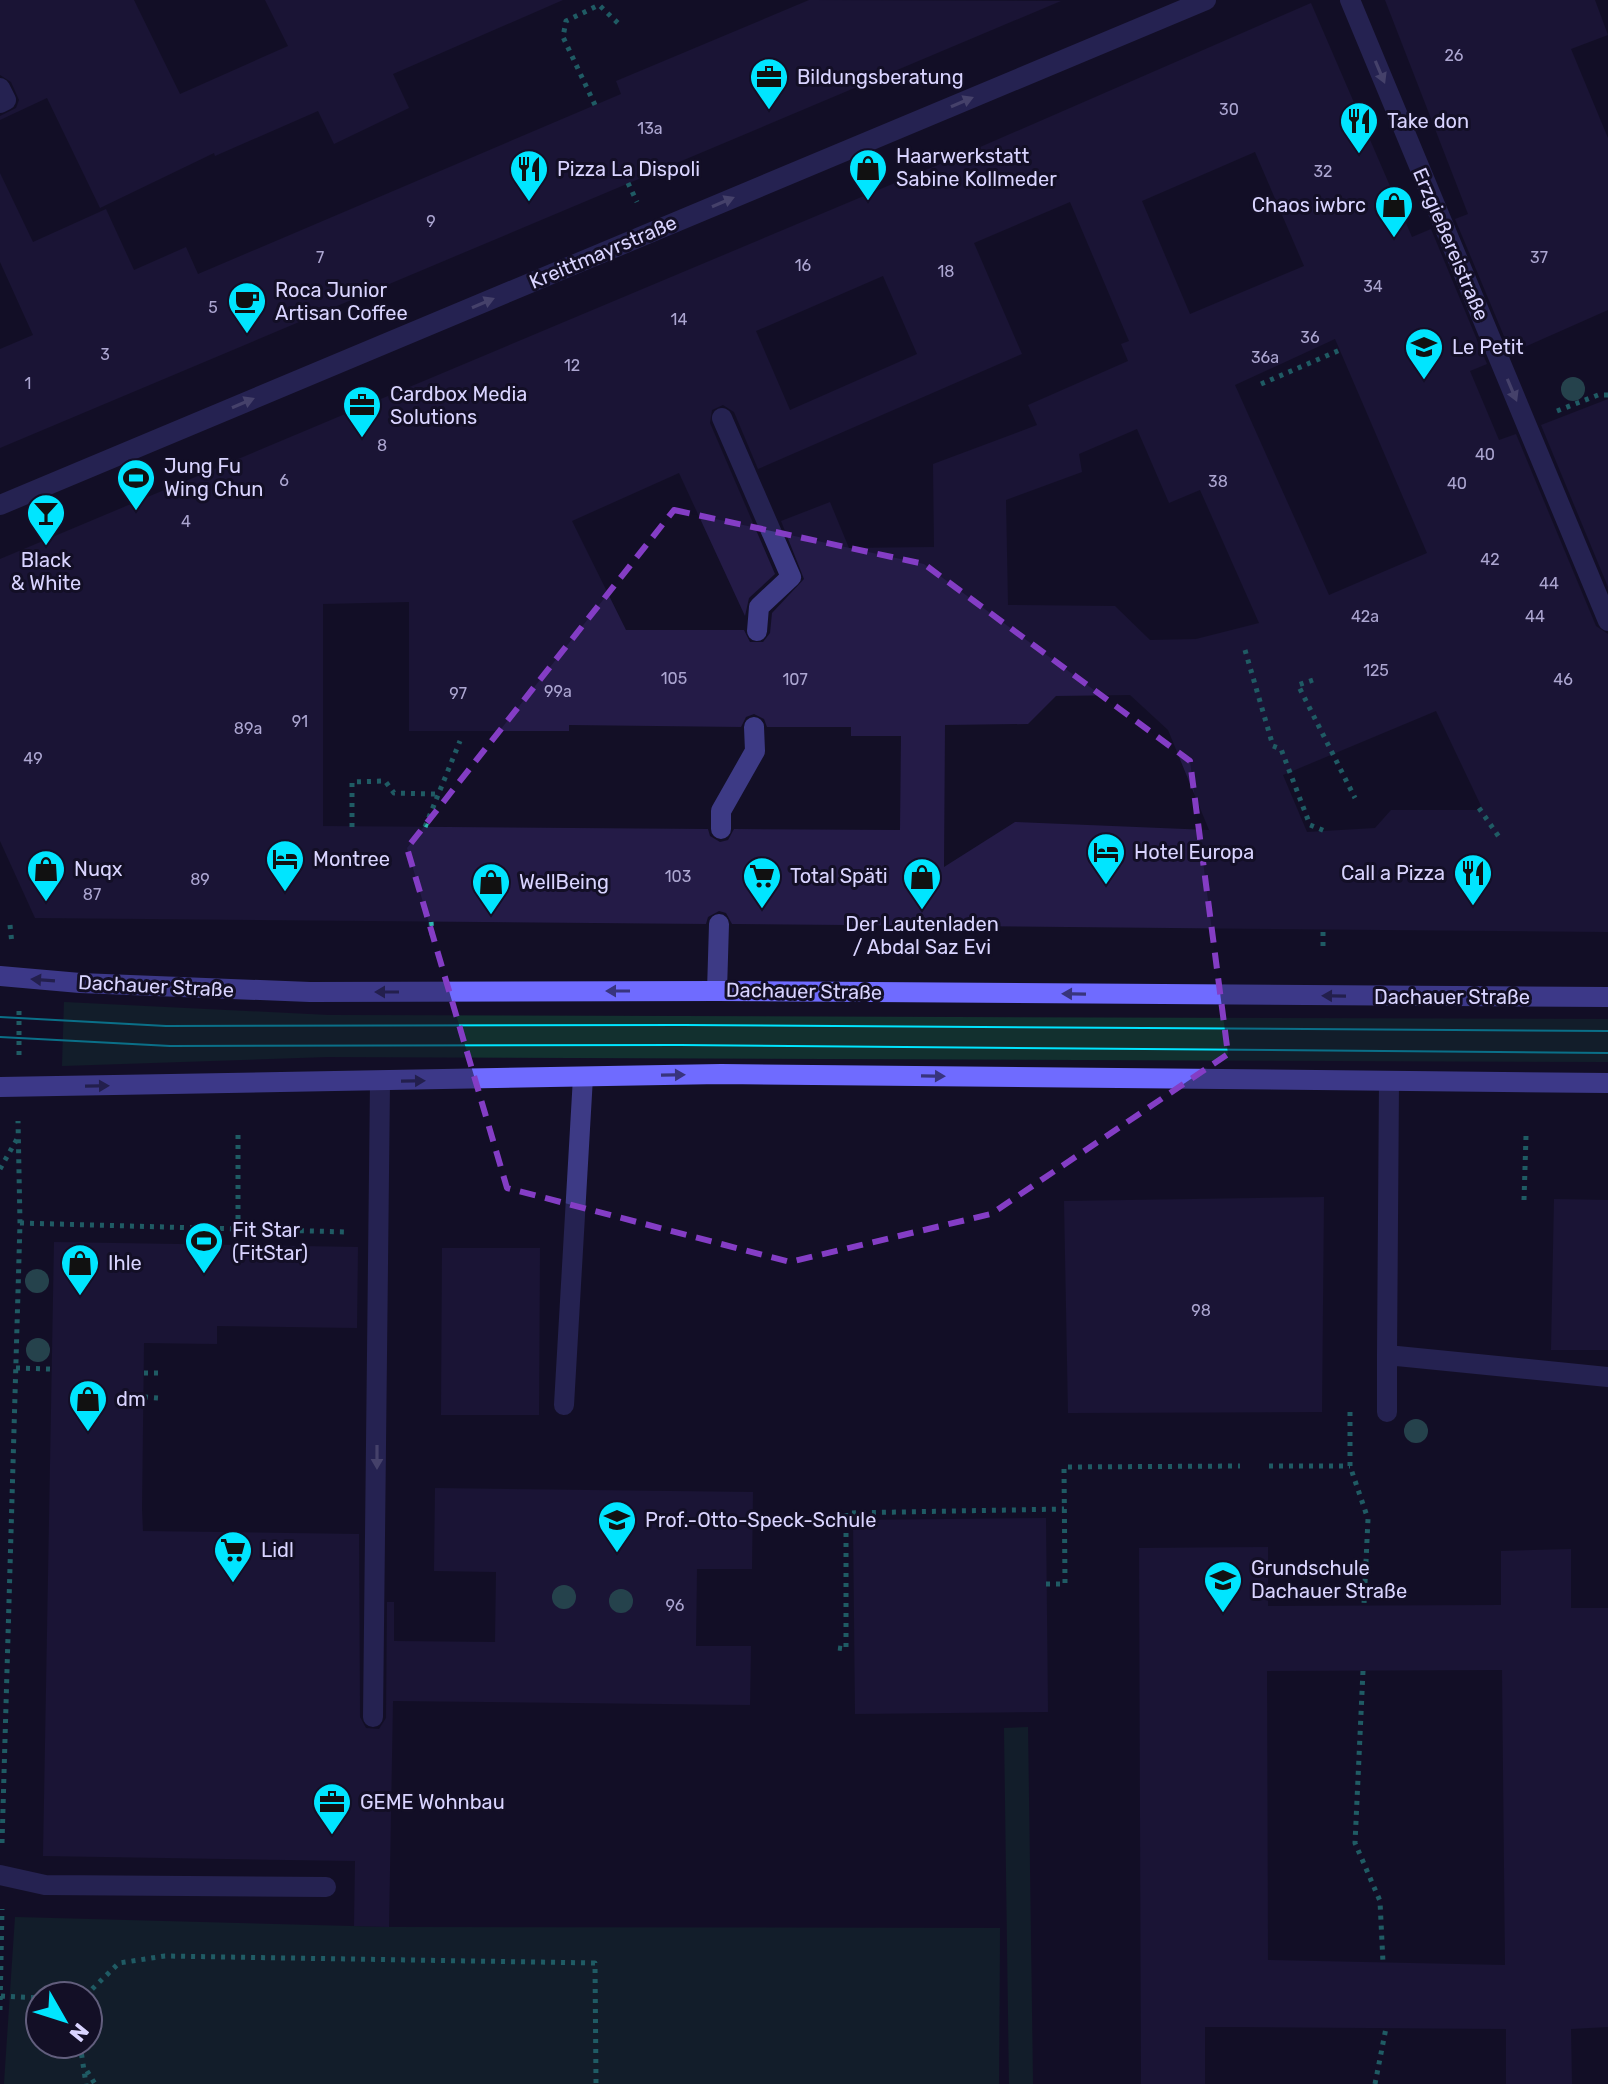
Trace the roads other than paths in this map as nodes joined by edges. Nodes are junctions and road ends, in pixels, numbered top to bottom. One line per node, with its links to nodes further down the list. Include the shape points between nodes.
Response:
1 (1206, 0): 6 (street, Kreittmayrstraße, one-way to 1)
2 (1350, 0): 7 (street, Erzgießereistraße, one-way to 7)
3 (0, 88): 4 (street, via 6,100)
4 (0, 103)
5 (722, 418): 8 (street, via 791,577 759,607)
6 (0, 505)
7 (1608, 621)
8 (757, 631)
9 (754, 727): 10 (street, via 755,751 721,811)
10 (721, 829)
11 (719, 924): 13 (street)
12 (8, 977): 13 (main road, Dachauer Straße, one-way to 12, via 310,992)
13 (717, 991): 14 (main road, Dachauer Straße, one-way to 13)
14 (1608, 997)
15 (583, 1077): 16 (main road, one-way to 16); 17 (main road, one-way to 15); 22 (street)
16 (1389, 1081): 18 (main road); 20 (street)
17 (380, 1082): 19 (main road, one-way to 17); 24 (street, one-way to 24)
18 (1608, 1083)
19 (9, 1087)
20 (1387, 1355): 21 (street); 23 (street)
21 (1608, 1377)
22 (564, 1405)
23 (1387, 1412)
24 (373, 1717)
25 (1, 1876): 26 (street, via 45,1885)
26 (326, 1887)

